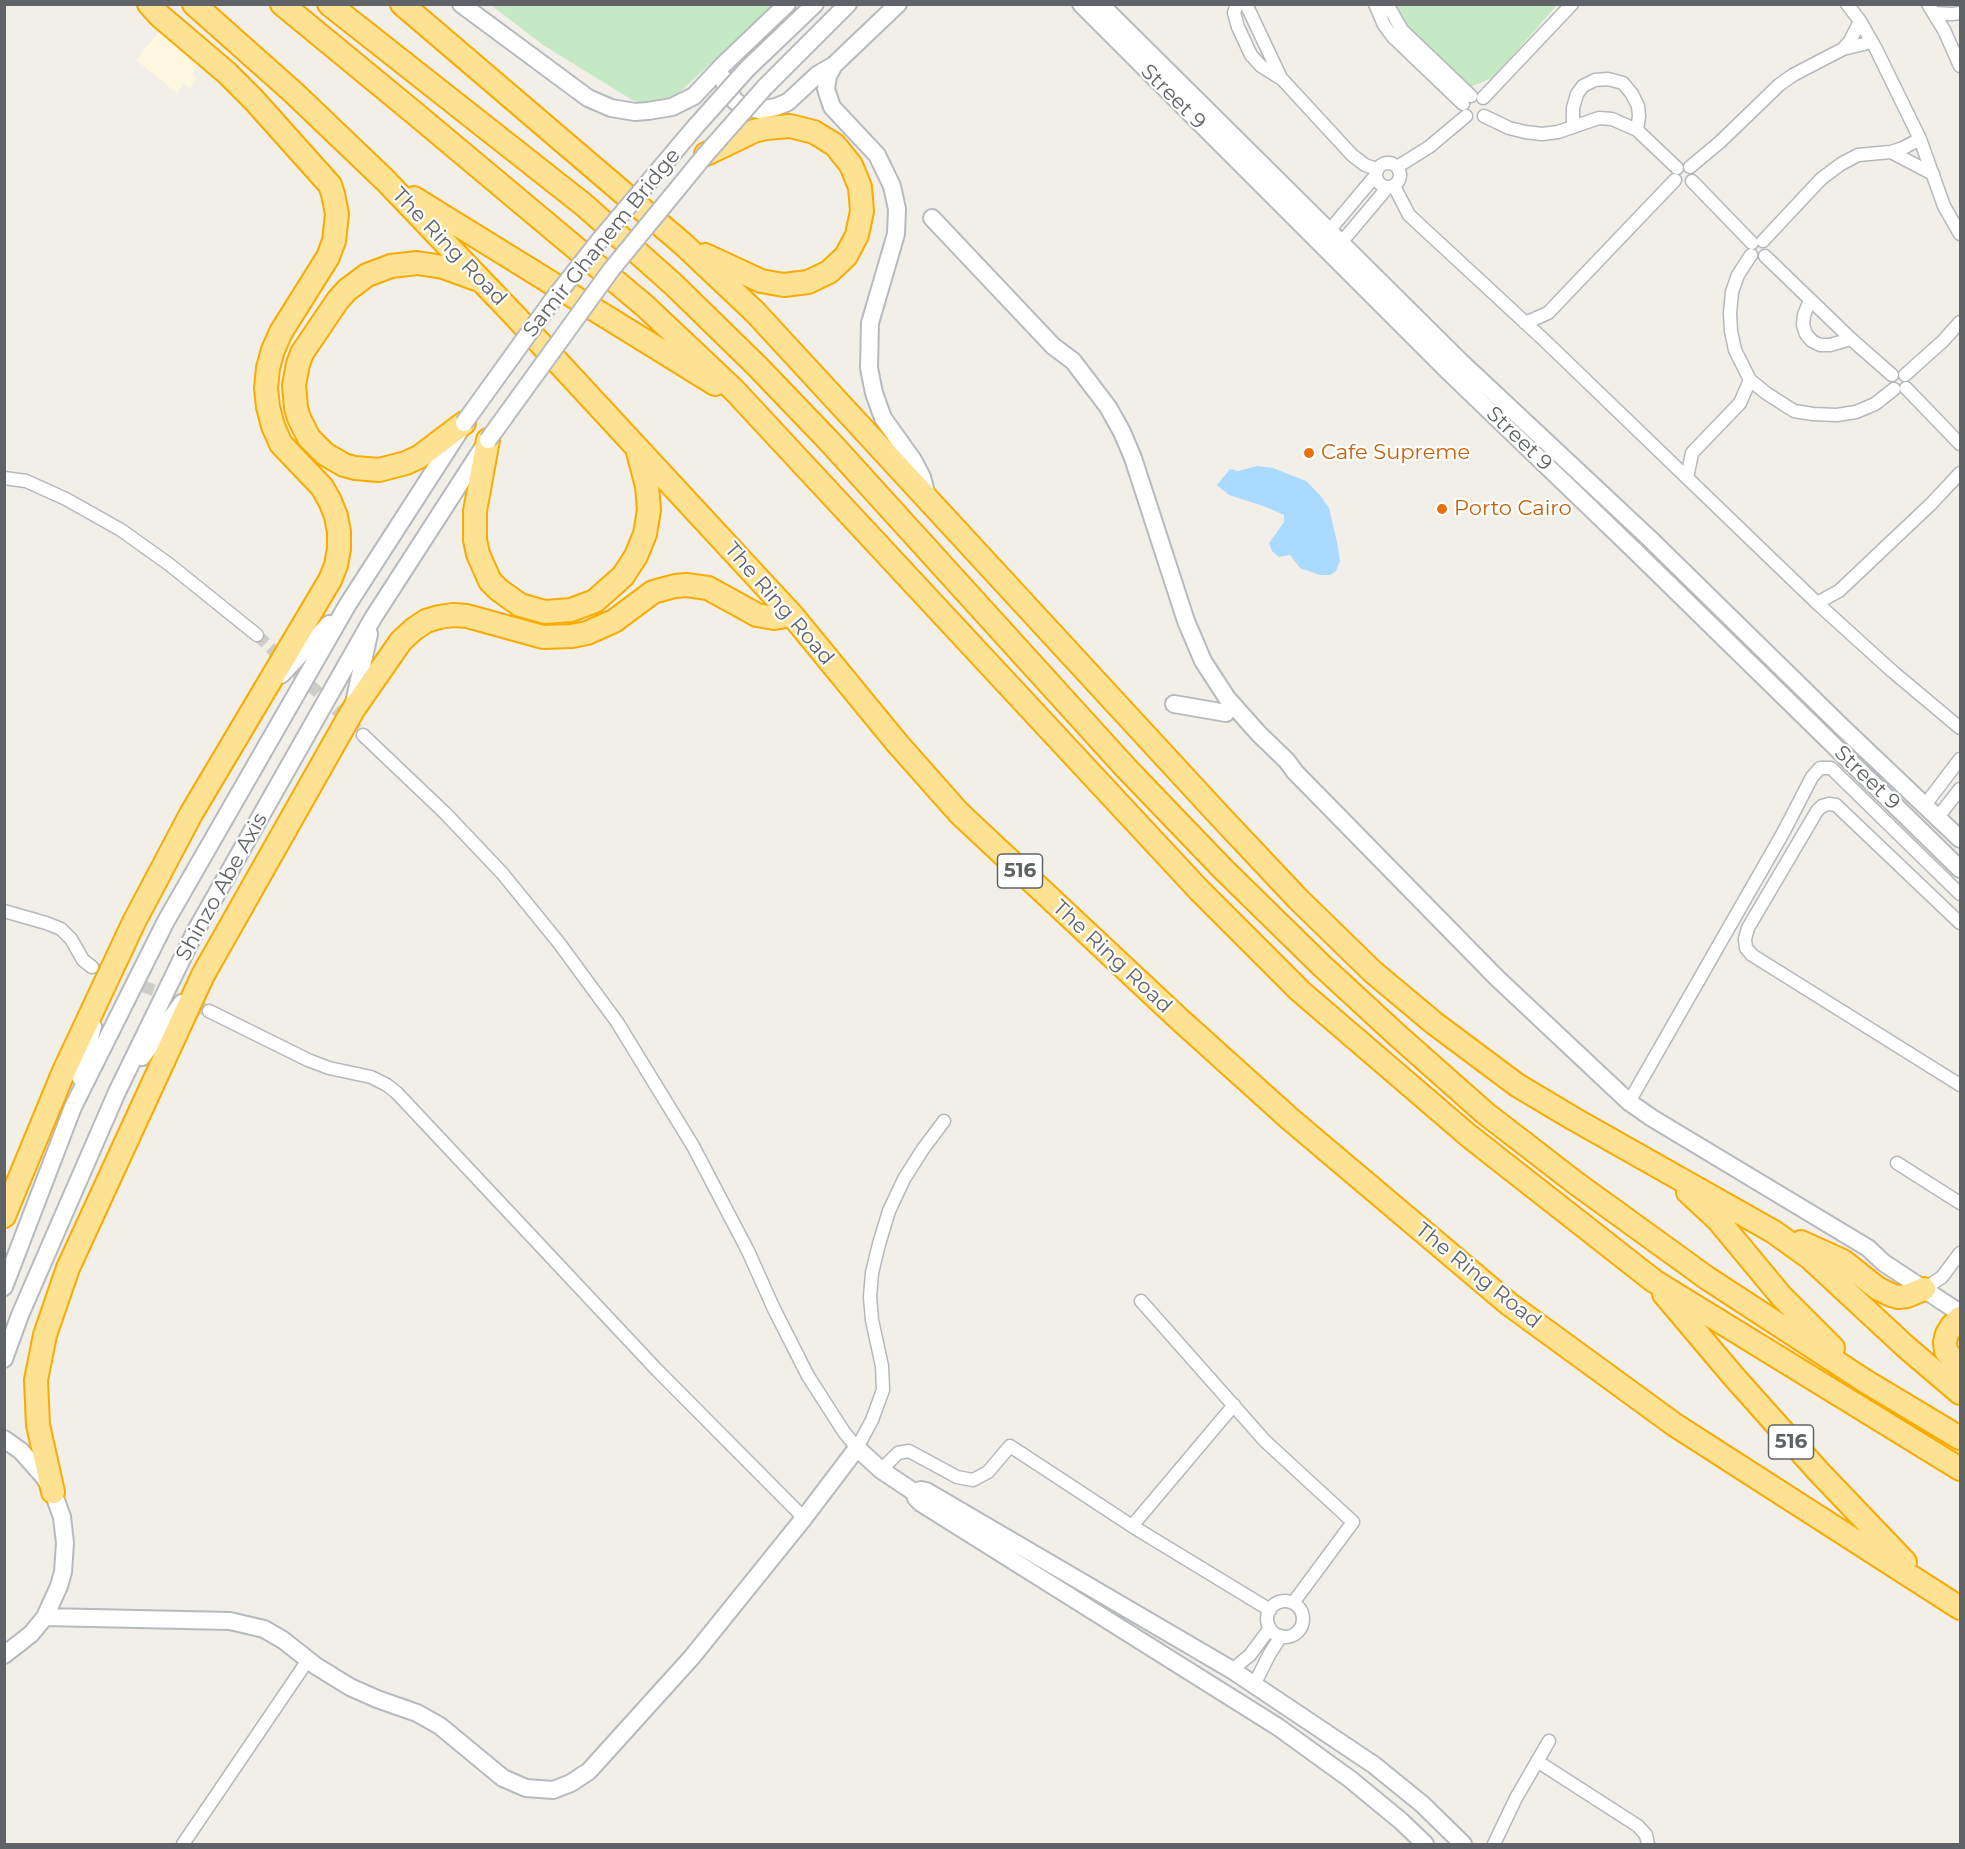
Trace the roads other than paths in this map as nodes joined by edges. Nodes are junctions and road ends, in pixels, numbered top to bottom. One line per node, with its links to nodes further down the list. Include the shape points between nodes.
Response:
1 (149, 4): 82 (highway, via 260,106 330,185 336,204 337,224 331,249 281,332 273,350 266,388 273,426 281,444 322,486 330,501 338,524 339,549 330,580)
2 (194, 4): 40 (highway, The Ring Road / 516)
3 (282, 4): 59 (highway, 516, via 645,306)
4 (329, 4): 124 (highway, via 584,205 698,309 829,441 1223,869 1397,1035 1485,1113 1577,1184 1707,1278)
5 (402, 4): 46 (highway)
6 (461, 4): 24 (street, via 588,98 611,108 635,112 672,107 694,96)
7 (787, 4): 24 (street)
8 (815, 4): 63 (street, Samir Ghanem Bridge, bridge, via 747,69 647,183 566,284)
9 (848, 4): 34 (street, Samir Ghanem Bridge, bridge, via 765,87)
10 (898, 4): 25 (street)
11 (1081, 4): 55 (street, Street 9)
12 (1100, 4): 45 (street, Street 9)
13 (1237, 4): 27 (street, via 1234,14 1251,55)
14 (1246, 4): 27 (street)
15 (1375, 4): 28 (street, via 1393,37)
16 (1387, 4): 28 (street, via 1402,30)
17 (1572, 4): 28 (street)
18 (1847, 4): 21 (street)
19 (1931, 9): 20 (street); 26 (street)
20 (1960, 12)
21 (1860, 21): 22 (street); 23 (street)
22 (1872, 42): 23 (street); 32 (street)
23 (1843, 49): 36 (street, via 1779,85)
24 (723, 65): 25 (street, via 723,80 730,95 742,106 759,110 788,102)
25 (834, 65): 72 (street, via 826,82 829,102 877,155 895,197 896,234 873,308 869,368 883,418 918,468)
26 (1960, 66)
27 (1281, 78): 37 (street, via 1352,155)
28 (1471, 104): 29 (street, via 1487,107); 29 (street, via 1475,120); 35 (street, via 1429,147)
29 (1484, 116): 30 (street, via 1509,128 1534,133 1558,132)
30 (1573, 125): 31 (street, via 1612,119); 31 (street, via 1573,108 1583,86 1608,79 1623,83 1632,94 1638,106)
31 (1637, 130): 38 (street)
32 (1920, 139): 33 (street); 39 (street)
33 (1891, 152): 39 (street); 47 (street, via 1858,155 1841,164)
34 (706, 154): 46 (highway, via 766,128 790,126 814,132 844,154 856,176 862,199 861,223 852,246 838,265 819,278 796,285 750,277); 64 (street, Samir Ghanem Bridge, bridge, via 611,270)
35 (1397, 167): 37 (street, via 1384,163); 42 (street, via 1400,177)
36 (1690, 167): 38 (street, via 1686,165); 41 (street)
37 (1376, 173): 42 (street, via 1382,186); 45 (street)
38 (1676, 174): 41 (street, via 1683,185); 50 (street)
39 (1933, 174): 44 (street, via 1944,206)
40 (385, 180): 48 (highway, The Ring Road / 516); 59 (highway, via 702,377)
41 (1692, 182): 47 (street)
42 (1391, 187): 45 (street); 52 (street, via 1409,215)
43 (932, 218): 61 (street, via 1053,346 1073,361)
44 (1960, 234)
45 (1334, 238): 55 (street, Street 9)
46 (683, 244): 72 (highway, via 755,312)
47 (1755, 246): 49 (street, via 1758,259 1765,256); 57 (street, via 1738,275 1730,313 1735,350)
48 (482, 281): 63 (highway, via 430,264 404,264 379,270 357,282 338,300 302,353 294,385 296,408 309,438 344,465 366,470 393,467 419,457); 66 (highway, The Ring Road / 516)
49 (1810, 300): 54 (street); 54 (street, via 1803,325 1812,341 1830,345)
50 (1548, 313): 52 (street); 53 (street)
51 (1960, 322): 56 (street, via 1943,341)
52 (1525, 323): 53 (street)
53 (1543, 339): 68 (street)
54 (1851, 339): 56 (street)
55 (1455, 367): 73 (street, Street 9); 74 (street, Street 9)
56 (1898, 375): 58 (street, via 1889,382)
57 (1750, 380): 60 (street); 62 (street)
58 (1900, 388): 60 (street, via 1875,404 1837,415 1794,411); 65 (street)
59 (734, 390): 115 (highway, 516, via 1199,890 1292,983 1469,1136)
60 (1766, 393): 62 (street)
61 (1095, 399): 85 (street, via 1121,452 1184,644); 91 (street, via 1115,419 1128,444 1186,621 1203,661 1227,698)
62 (1740, 403): 67 (street)
63 (464, 423): 77 (street, Shinzo Abe Axis)
64 (488, 440): 66 (highway, via 475,511 478,554 490,581 509,598 545,612 571,610 595,601 615,585 636,556 648,522 647,486); 80 (street, Shinzo Abe Axis)
65 (1960, 444)
66 (637, 448): 78 (highway, The Ring Road / 516)
67 (1692, 453): 68 (street); 71 (street)
68 (1667, 460): 71 (street)
69 (1960, 473): 75 (street)
70 (4, 478): 81 (street, via 26,481 121,530)
71 (1687, 478): 76 (street)
72 (928, 500): 110 (highway, via 1298,899 1373,972 1517,1085)
73 (1648, 537): 74 (street); 86 (street, Street 9)
74 (1633, 549): 89 (street, Street 9)
75 (1839, 591): 76 (street); 79 (street)
76 (1816, 603): 79 (street)
77 (348, 604): 82 (street); 107 (street, Shinzo Abe Axis, via 166,921)
78 (792, 615): 84 (highway, via 757,615 708,588 686,585 653,592 614,621 572,636 529,634 467,616 439,617 426,621 401,641); 136 (highway, The Ring Road / 516, via 959,813 1317,1142 1509,1304 1666,1419)
79 (1830, 616): 87 (street)
80 (373, 618): 84 (street); 105 (street, Shinzo Abe Axis, via 195,932)
81 (257, 635)
82 (259, 699): 102 (highway, via 162,867)
83 (1174, 704): 85 (street)
84 (353, 710): 101 (highway)
85 (1226, 712): 91 (street, via 1276,762)
86 (1842, 727): 89 (street); 93 (street, Street 9)
87 (1960, 728)
88 (363, 735): 129 (street, via 502,873 560,943 617,1022 698,1155 808,1376)
89 (1829, 740): 96 (street, Street 9)
90 (1960, 759): 93 (street)
91 (1295, 772): 106 (street, via 1497,978)
92 (1960, 789): 94 (street)
93 (1925, 805): 94 (street, Street 9)
94 (1938, 817): 95 (street, Street 9)
95 (1960, 839)
96 (1960, 869)
97 (1960, 894): 106 (street, via 1831,768 1820,768)
98 (4, 911): 100 (street, via 61,929 83,960)
99 (1960, 923): 104 (street, via 1836,805 1829,804 1817,811 1745,939 1752,955)
100 (93, 967)
101 (203, 975): 105 (street); 132 (highway, via 68,1268 45,1335 36,1395 38,1425)
102 (103, 987): 107 (street); 112 (highway)
103 (209, 1011): 134 (street, via 308,1060 371,1077 397,1093 657,1370)
104 (1960, 1086)
105 (117, 1092): 122 (street, Shinzo Abe Axis)
106 (1629, 1102): 117 (street)
107 (73, 1107): 116 (street, Shinzo Abe Axis)
108 (944, 1121): 129 (street, via 904,1179 879,1244 870,1297 883,1390 873,1420)
109 (1898, 1163): 111 (street)
110 (1657, 1165): 113 (highway); 124 (highway, via 1718,1220 1782,1297)
111 (1960, 1203)
112 (4, 1216)
113 (1774, 1232): 117 (highway, via 1843,1261 1891,1295 1907,1296); 125 (highway, via 1810,1258)
114 (1960, 1253): 117 (street, via 1951,1267)
115 (1654, 1281): 130 (highway, 516); 136 (highway, 516, via 1811,1464)
116 (4, 1287)
117 (1928, 1287): 119 (street); 120 (street)
118 (1141, 1301): 126 (street)
119 (1960, 1301)
120 (1960, 1313)
121 (1960, 1318): 123 (highway, via 1947,1334 1946,1351)
122 (4, 1359)
123 (1960, 1367)
124 (1865, 1381): 127 (highway)
125 (1960, 1393)
126 (1233, 1405): 135 (street); 137 (street, via 1276,1453 1353,1521)
127 (1960, 1438)
128 (4, 1439): 132 (street, via 33,1463)
129 (857, 1448): 131 (street); 134 (street)
130 (1960, 1469)
131 (881, 1470): 133 (street); 135 (street, via 898,1453 909,1451 957,1477 973,1480 988,1472 1010,1446)
132 (53, 1492): 140 (street, via 62,1517 65,1558 59,1586)
133 (914, 1492): 145 (street, via 926,1491); 150 (street, via 921,1503 1278,1727 1350,1779)
134 (804, 1518): 144 (street, via 692,1657 597,1763 561,1787 535,1790 511,1782 429,1719 350,1687)
135 (1132, 1526): 139 (street)
136 (1937, 1594): 138 (highway, The Ring Road / 516)
137 (1293, 1603): 139 (street, via 1278,1603); 142 (street, via 1302,1614 1302,1623 1294,1634)
138 (1960, 1608)
139 (1270, 1610): 141 (street)
140 (45, 1617): 143 (street); 144 (street, via 242,1623 272,1633)
141 (1270, 1628): 142 (street); 145 (street, via 1250,1655)
142 (1281, 1636): 146 (street)
143 (4, 1655)
144 (308, 1660): 149 (street)
145 (1232, 1670): 146 (street)
146 (1254, 1685): 151 (street, via 1374,1765 1422,1804)
147 (1549, 1741): 148 (street)
148 (1537, 1761): 152 (street); 153 (street, via 1638,1826)
149 (183, 1845)
150 (1425, 1845)
151 (1463, 1845)
152 (1494, 1845)
153 (1648, 1845)

